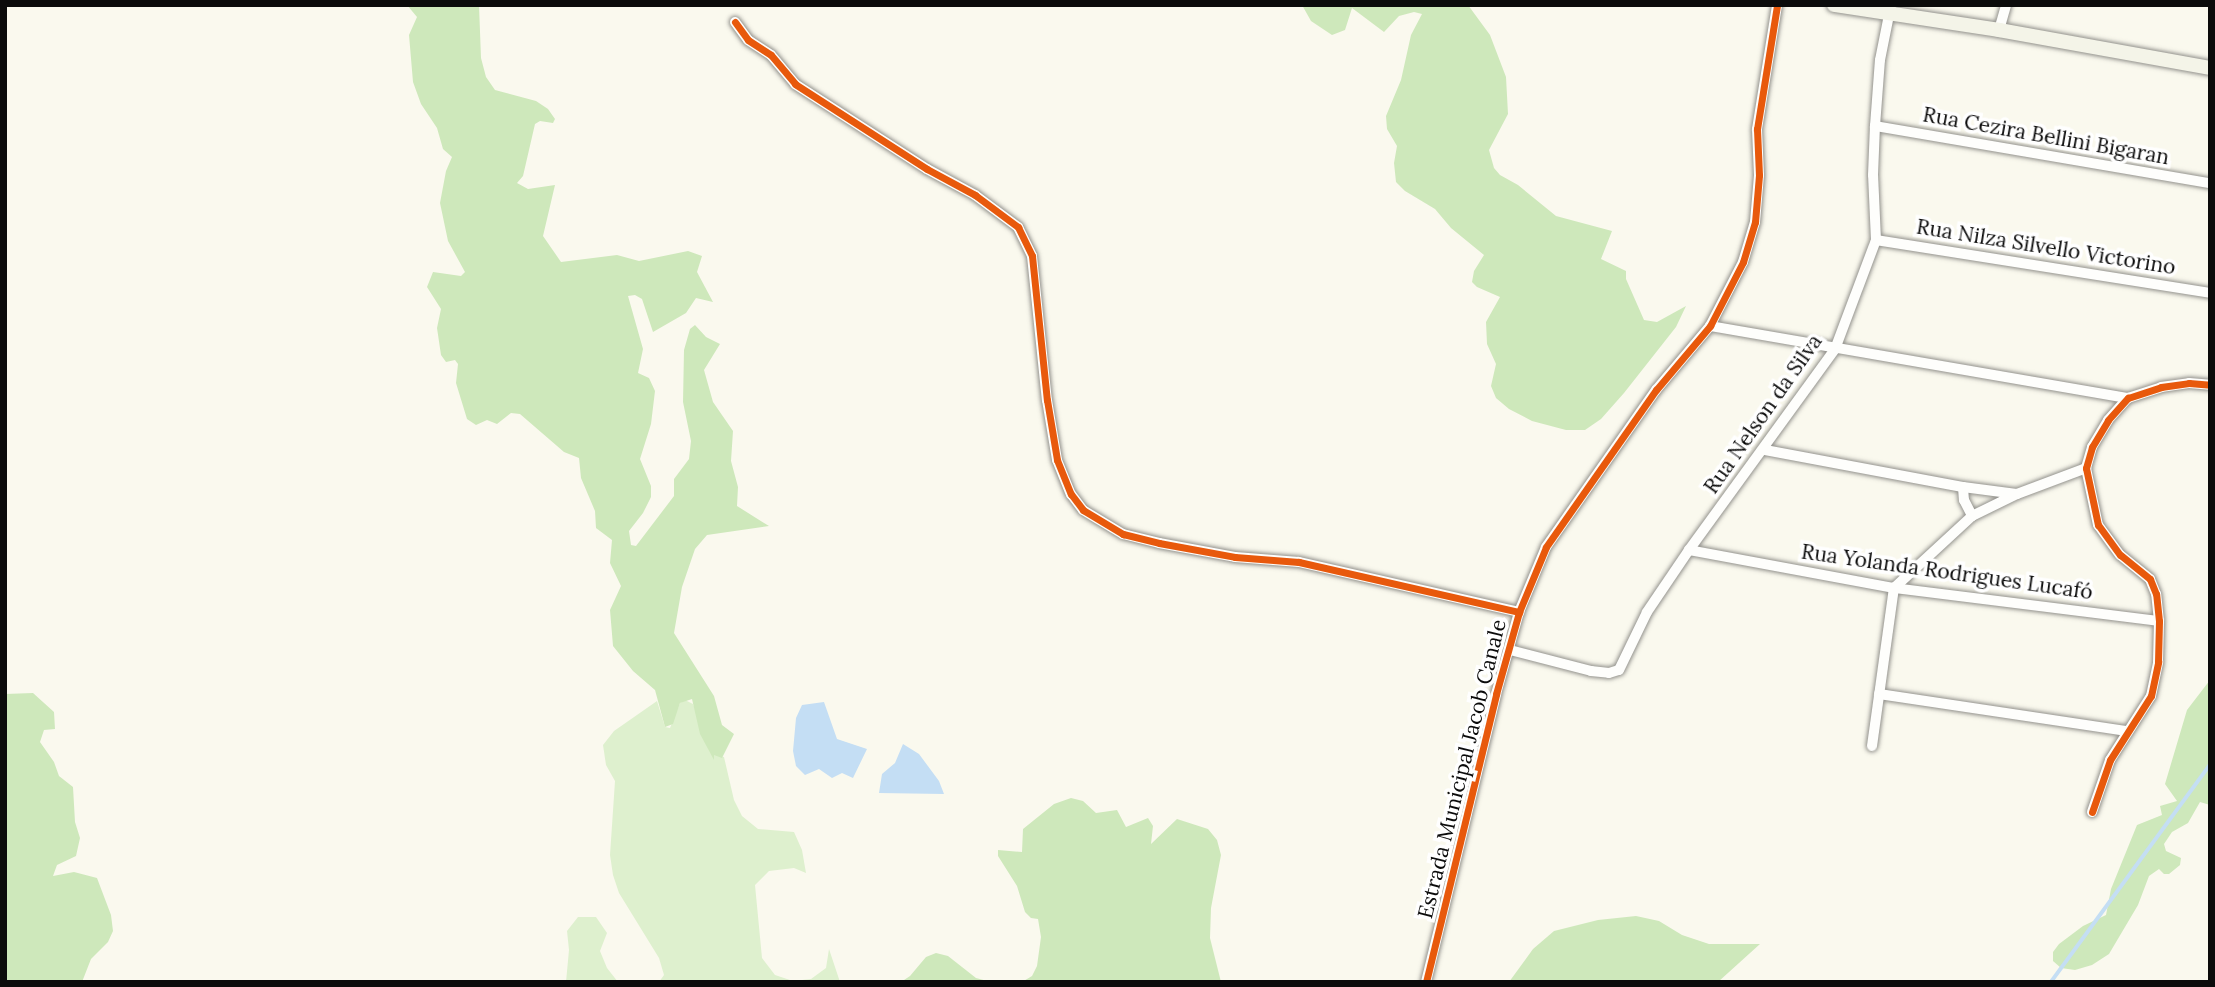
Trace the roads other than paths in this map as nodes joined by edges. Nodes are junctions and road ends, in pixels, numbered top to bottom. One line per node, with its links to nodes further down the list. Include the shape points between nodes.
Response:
1 (1777, 5): 12 (street, Estrada Municipal Jacob Canale, via 1757,129 1755,222 1743,262)
2 (1835, 5): 4 (street)
3 (2006, 5): 6 (street)
4 (1889, 10): 6 (street); 8 (street, Rua Nelson da Silva)
5 (735, 22): 23 (street, via 795,84 975,195 1018,227 1032,257 1046,400 1057,460 1083,510 1123,534 1159,543 1235,557 1299,562)
6 (1999, 30): 7 (street)
7 (2210, 68)
8 (1875, 127): 9 (street, Rua Cezira Bellini Bigaran); 10 (street, Rua Nelson da Silva)
9 (2210, 183)
10 (1876, 240): 11 (street, Rua Nilza Silvello Victorino); 13 (street, Rua Nelson da Silva)
11 (2210, 293)
12 (1710, 326): 13 (street); 23 (street, Estrada Municipal Jacob Canale, via 1656,390 1546,547)
13 (1835, 349): 15 (street); 16 (street, Rua Nelson da Silva)
14 (2210, 385): 15 (street, via 2161,387)
15 (2128, 398): 17 (street, via 2097,438)
16 (1765, 450): 18 (street); 21 (street, Rua Nelson da Silva)
17 (2086, 468): 19 (street); 24 (street, via 2098,525 2120,555 2150,579)
18 (1963, 487): 19 (street); 20 (street)
19 (2017, 494): 20 (street)
20 (1972, 516): 22 (street)
21 (1689, 550): 22 (street, Rua Yolanda Rodrigues Lucafó); 25 (street, Rua Nelson da Silva, via 1647,612 1619,670 1591,671)
22 (1894, 588): 24 (street, Rua Yolanda Rodrigues Lucafó); 26 (street)
23 (1519, 612): 25 (street, Estrada Municipal Jacob Canale)
24 (2159, 621): 27 (street, via 2151,696)
25 (1510, 650): 30 (street, Estrada Municipal Jacob Canale)
26 (1879, 694): 27 (street); 28 (street)
27 (2127, 731): 29 (street, via 2110,760)
28 (1872, 746)
29 (2092, 812)
30 (1426, 982)

